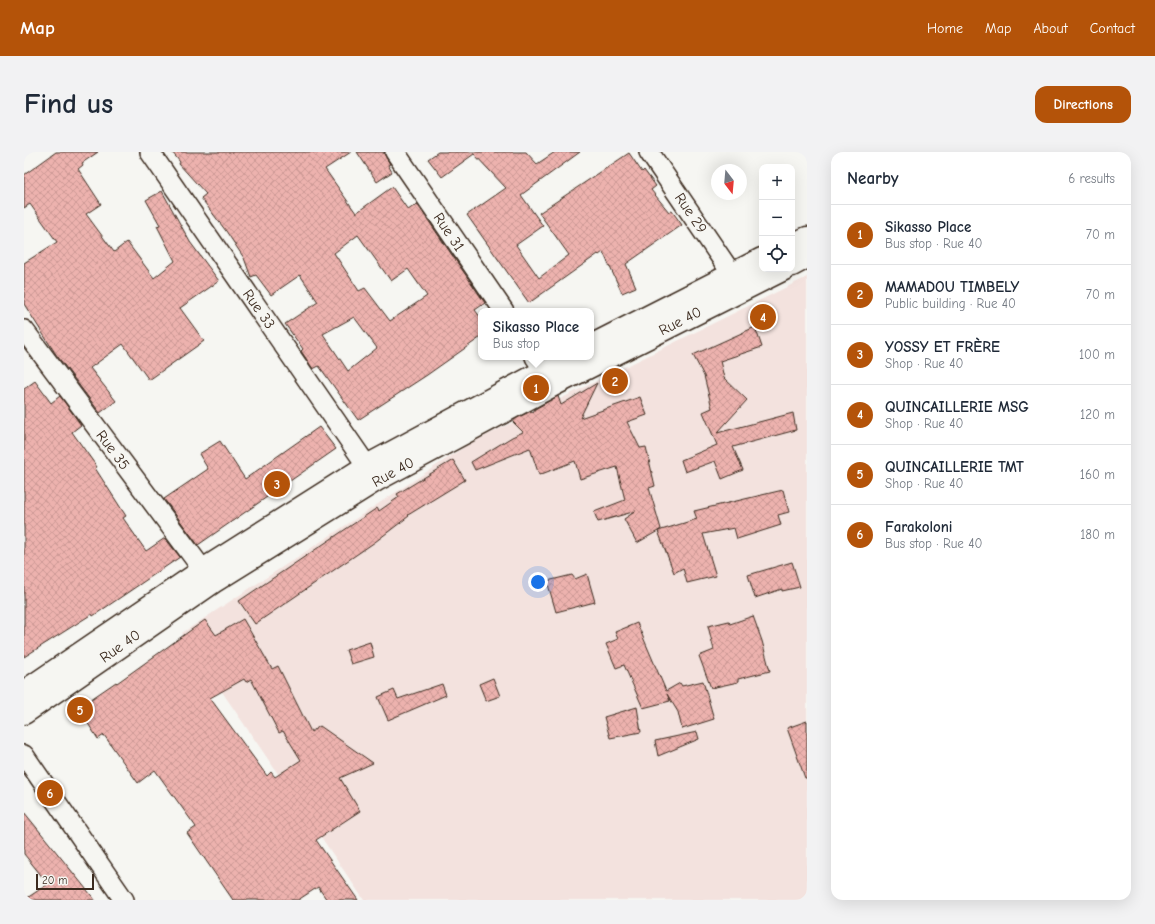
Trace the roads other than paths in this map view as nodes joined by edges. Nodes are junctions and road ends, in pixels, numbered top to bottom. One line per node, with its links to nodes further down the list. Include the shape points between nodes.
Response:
1 (150, 152): 16 (street, Rue 33)
2 (395, 152): 11 (street, Rue 31)
3 (649, 152): 10 (street, Rue 29)
4 (807, 238): 5 (main road)
5 (795, 244)
6 (807, 257): 8 (main road)
7 (759, 260): 10 (main road, Rue 40)
8 (795, 263)
9 (778, 272): 19 (main road, Rue 40, via 555,384 378,479 213,582)
10 (732, 274): 13 (main road, Rue 40)
11 (502, 308)
12 (24, 330): 17 (street, Rue 35)
13 (594, 344)
14 (557, 360): 15 (main road, Rue 40)
15 (540, 364): 16 (main road, Rue 40)
16 (367, 466): 17 (main road, Rue 40)
17 (203, 570): 18 (main road, Rue 40)
18 (24, 692)
19 (24, 713)
20 (24, 755): 21 (street)
21 (124, 900)

